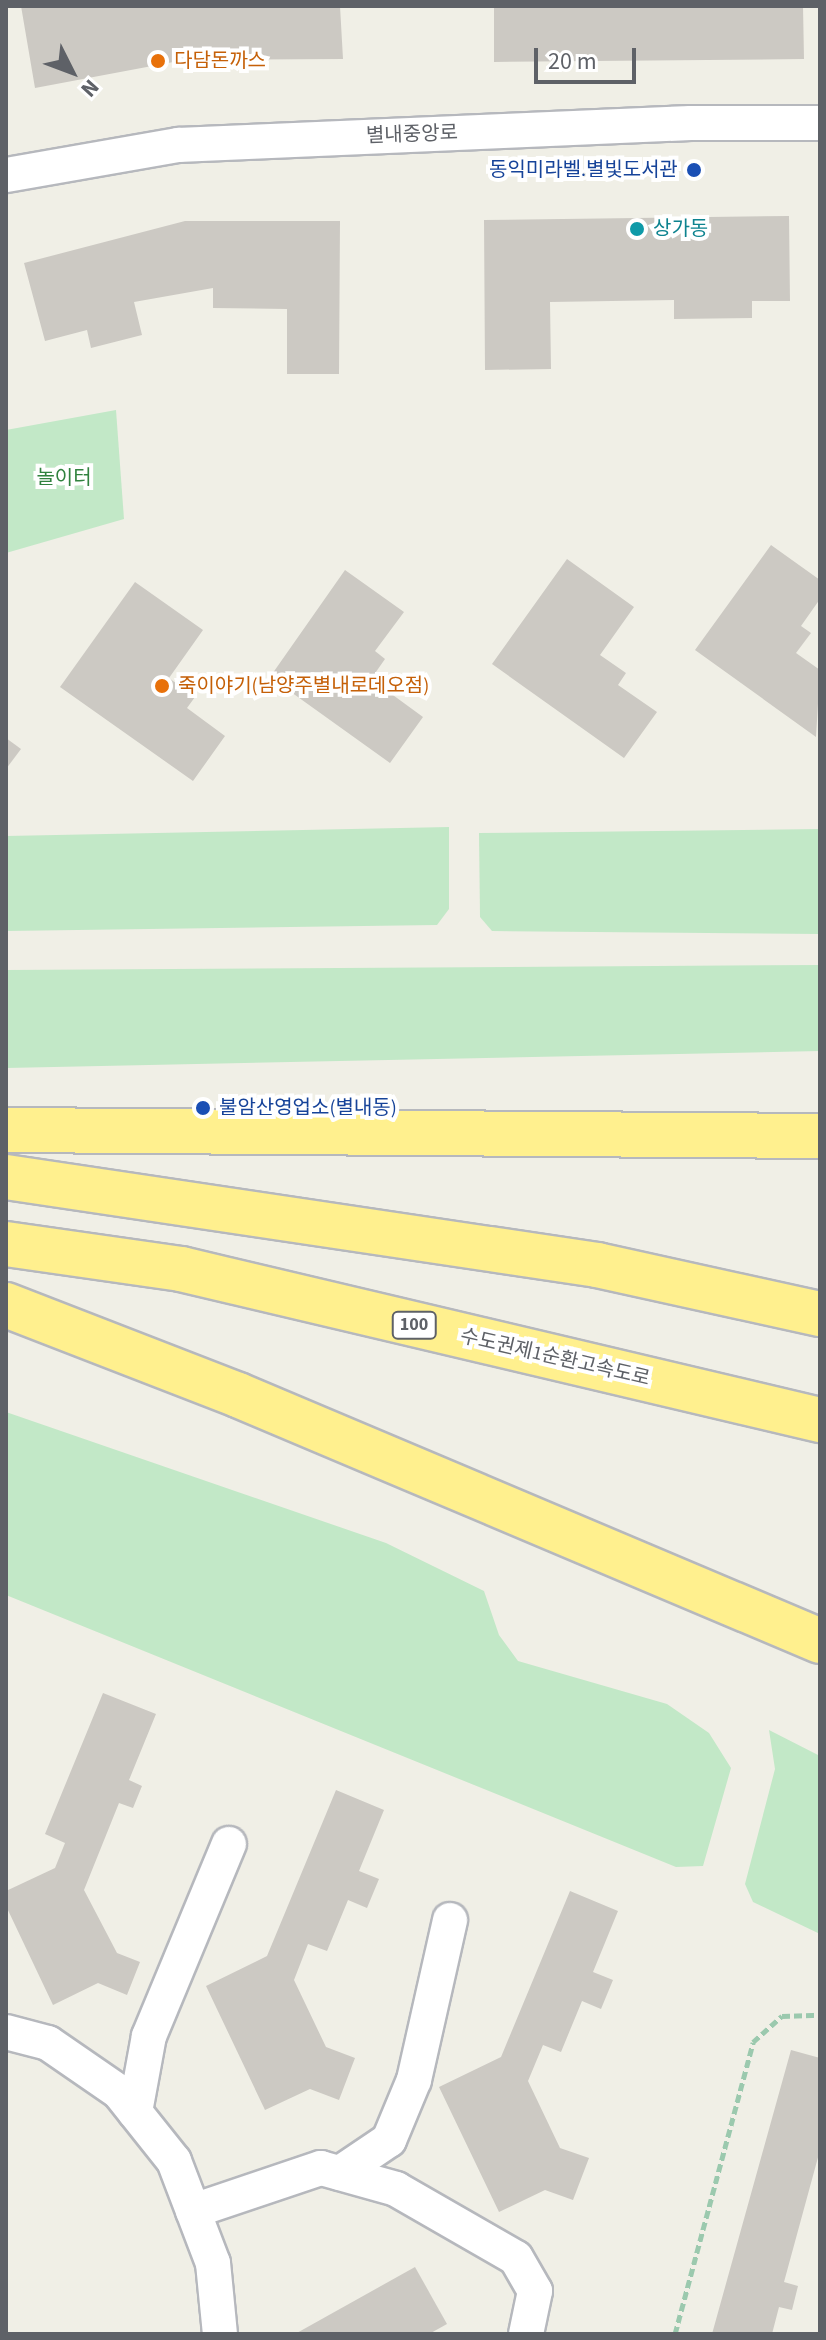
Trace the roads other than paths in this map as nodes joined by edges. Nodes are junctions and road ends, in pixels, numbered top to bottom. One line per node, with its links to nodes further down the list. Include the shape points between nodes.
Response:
1 (820, 123): 2 (street, 별내중앙로, via 691,123 178,145)
2 (6, 175)
3 (6, 1130): 4 (highway)
4 (820, 1136)
5 (6, 1177): 8 (highway, via 597,1265)
6 (6, 1244): 9 (highway, 수도권제1순환고속도로 / 100, via 181,1269)
7 (6, 1305): 10 (highway, via 238,1395)
8 (820, 1314)
9 (820, 1420)
10 (820, 1641)
11 (229, 1844): 14 (street, via 149,2036)
12 (450, 1920): 15 (street, via 414,2080 389,2140)
13 (6, 2032): 14 (street, via 48,2043 119,2092)
14 (135, 2112): 16 (street, via 174,2161)
15 (340, 2173): 16 (street, via 321,2168); 18 (street, via 396,2189 516,2258 535,2291)
16 (193, 2211): 17 (street, via 213,2263)
17 (220, 2334)
18 (526, 2334)

